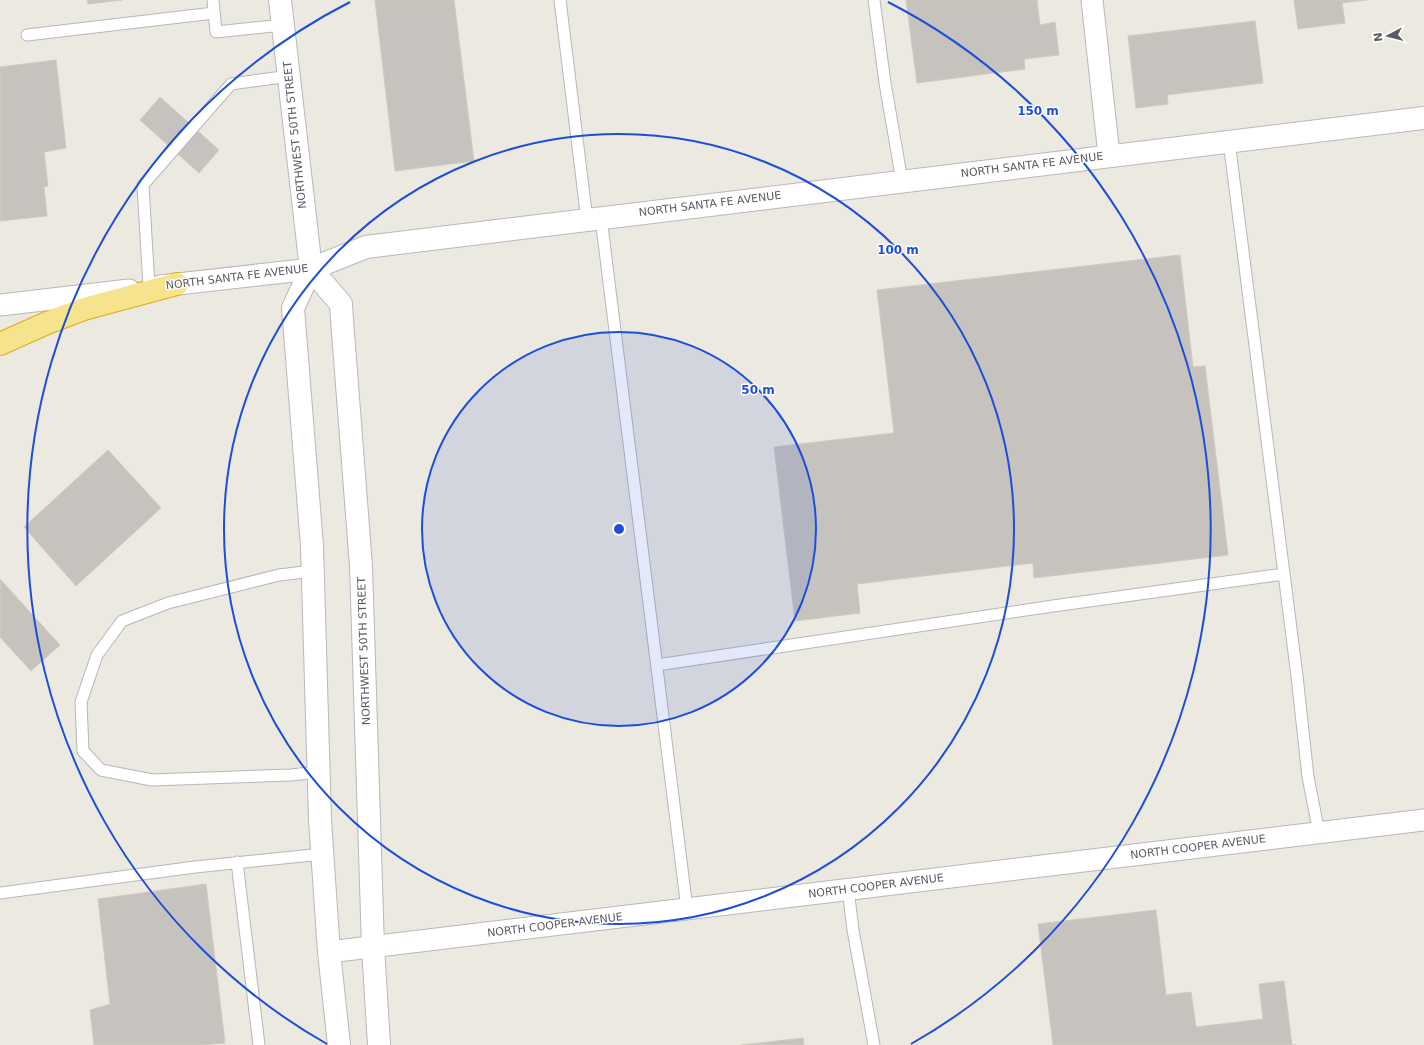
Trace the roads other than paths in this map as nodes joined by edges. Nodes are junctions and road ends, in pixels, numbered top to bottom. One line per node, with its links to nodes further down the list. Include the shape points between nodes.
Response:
1 (213, 0): 6 (lane)
2 (280, 0): 7 (main road, NORTHWEST 50TH STREET)
3 (560, 0): 14 (lane)
4 (874, 0): 13 (lane)
5 (1092, 0): 12 (street)
6 (214, 13): 7 (lane, via 216,32); 8 (lane)
7 (283, 25): 9 (main road, NORTHWEST 50TH STREET)
8 (27, 35)
9 (289, 76): 15 (main road, NORTHWEST 50TH STREET); 17 (lane, via 231,84 143,185)
10 (1424, 118): 11 (main road, NORTH SANTA FE AVENUE)
11 (1229, 141): 12 (main road, NORTH SANTA FE AVENUE); 21 (lane)
12 (1109, 156): 13 (main road, NORTH SANTA FE AVENUE)
13 (902, 181): 14 (main road, NORTH SANTA FE AVENUE)
14 (594, 219): 15 (main road, NORTH SANTA FE AVENUE, via 366,247); 22 (lane)
15 (311, 269): 16 (street, NORTH SANTA FE AVENUE); 20 (main road, via 293,308); 31 (main road, NORTHWEST 50TH STREET, via 341,304 361,566)
16 (177, 284): 17 (street, NORTH SANTA FE AVENUE); 19 (highway, via 84,309)
17 (149, 287): 18 (street, NORTH SANTA FE AVENUE)
18 (0, 305)
19 (0, 344)
20 (313, 571): 23 (main road); 23 (lane, via 279,575 168,603 122,621 97,655 81,702 83,751 101,770 152,780)
21 (1284, 574): 22 (lane); 25 (lane, via 1308,777)
22 (657, 665): 30 (lane)
23 (318, 772): 26 (main road)
24 (1424, 820): 25 (street, NORTH COOPER AVENUE)
25 (1318, 832): 28 (street, NORTH COOPER AVENUE)
26 (322, 854): 27 (lane); 32 (main road)
27 (237, 862): 29 (lane); 33 (lane)
28 (848, 889): 30 (street, NORTH COOPER AVENUE); 36 (lane)
29 (0, 893)
30 (687, 909): 31 (street, NORTH COOPER AVENUE)
31 (373, 947): 32 (street, NORTH COOPER AVENUE); 35 (main road, NORTHWEST 50TH STREET)
32 (329, 952): 34 (main road)
33 (259, 1045)
34 (339, 1045)
35 (379, 1045)
36 (874, 1045)

